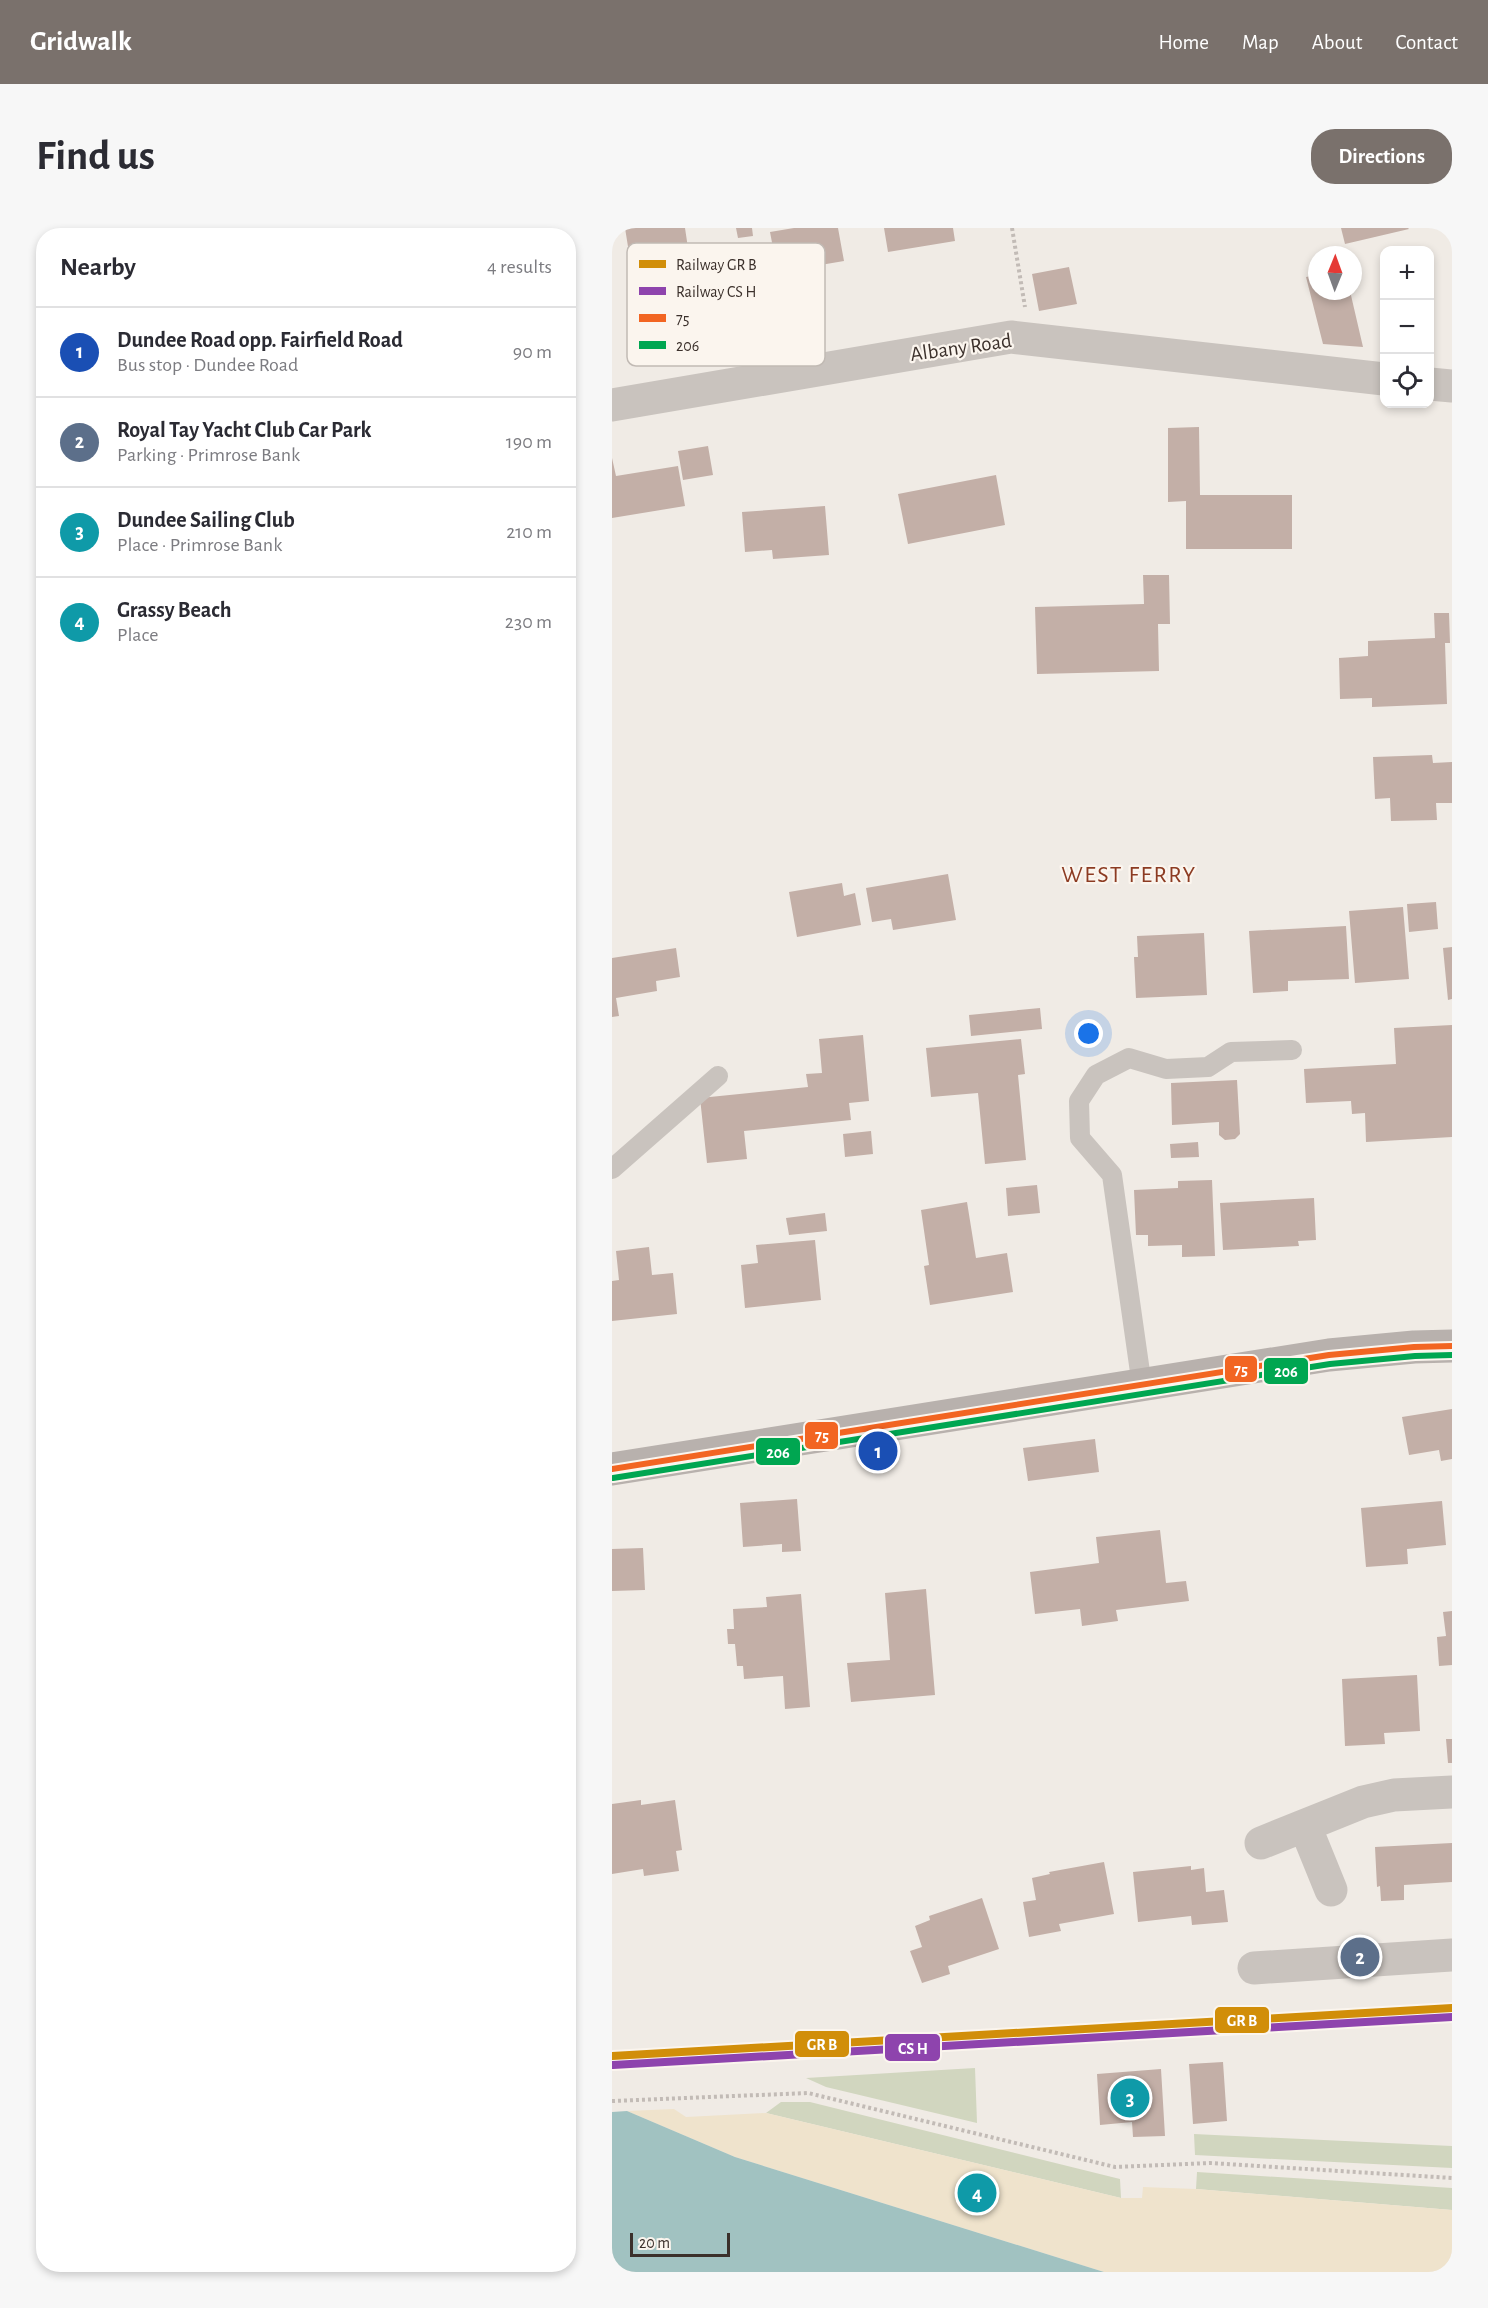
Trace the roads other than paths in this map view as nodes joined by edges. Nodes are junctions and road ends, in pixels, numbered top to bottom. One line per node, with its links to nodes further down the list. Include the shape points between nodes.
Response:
1 (1380, 379): 4 (street, Albany Road, via 1011,337)
2 (1434, 384): 3 (street)
3 (1452, 386)
4 (612, 405)
5 (1292, 1050): 9 (lane, via 1231,1052 1208,1067 1197,1068 1166,1069 1130,1058 1096,1075 1079,1101 1080,1138 1112,1175)
6 (718, 1076): 7 (lane)
7 (612, 1169)
8 (1452, 1346): 9 (main road, via 1329,1355)
9 (1142, 1386): 10 (main road)
10 (612, 1469)
11 (1452, 1792): 12 (street, via 1394,1795 1363,1802)
12 (1305, 1826): 13 (street); 14 (street)
13 (1261, 1843)
14 (1331, 1890)
15 (1452, 1956): 16 (street)
16 (1254, 1968)

